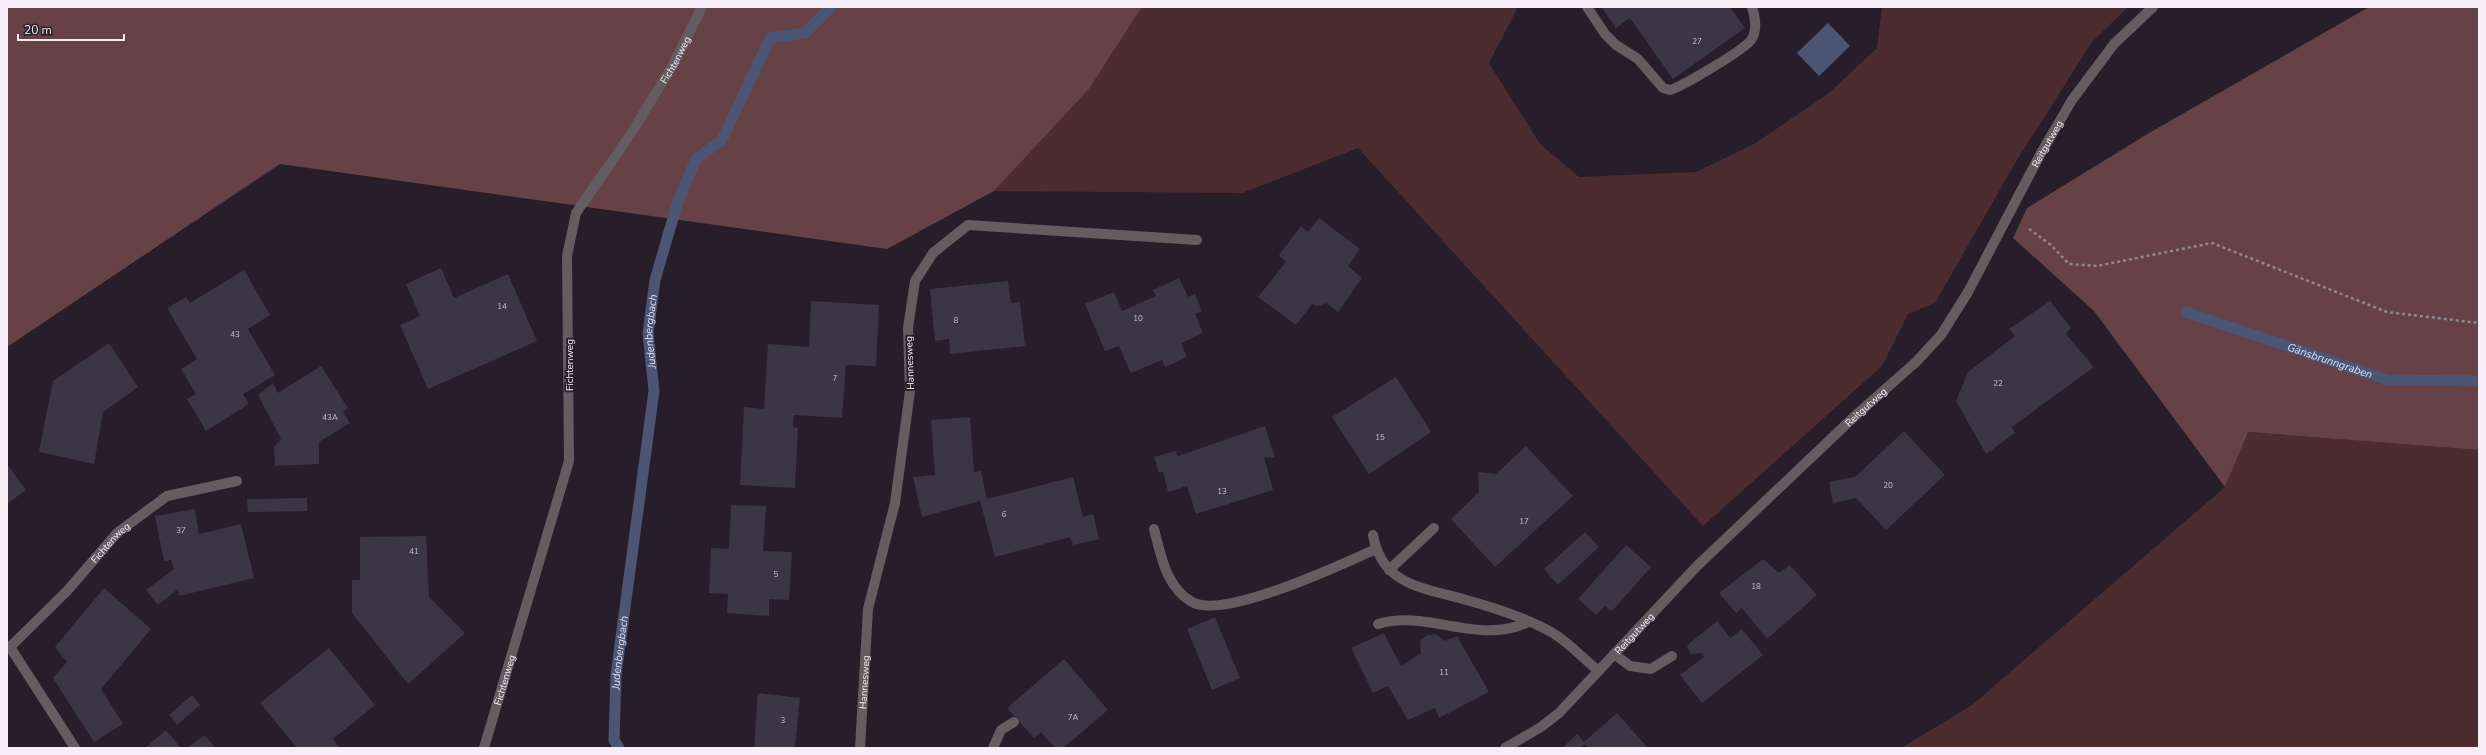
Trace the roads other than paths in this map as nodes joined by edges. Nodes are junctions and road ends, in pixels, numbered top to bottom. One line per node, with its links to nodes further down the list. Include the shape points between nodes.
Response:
1 (702, 7): 20 (street, Fichtenweg, via 674,65 576,213 567,256 569,461)
2 (1587, 7): 3 (street, via 1605,34 1616,45 1638,60 1663,88 1670,90 1746,46 1754,34 1755,18)
3 (1752, 7)
4 (2153, 7): 15 (street, Reitgutweg, via 2114,44 2072,100 1958,310 1931,347 1727,536)
5 (1197, 240): 21 (street, Hannesweg, via 968,225 933,253 915,281 908,328 910,392 895,503 868,609)
6 (237, 481): 14 (street, Fichtenweg, via 167,496 117,533 67,591)
7 (1434, 528): 11 (street)
8 (1154, 529): 10 (street, via 1171,582 1184,597 1198,605 1221,605 1262,594)
9 (1373, 535): 10 (street)
10 (1376, 549): 11 (street)
11 (1389, 570): 12 (street, via 1409,583 1471,601)
12 (1528, 622): 13 (street, via 1510,629 1494,631 1422,621 1398,620); 17 (street, via 1558,637)
13 (1378, 624)
14 (8, 647): 19 (street, Fichtenweg)
15 (1614, 654): 16 (street, via 1630,666 1651,669); 17 (street, Reitgutweg)
16 (1672, 656)
17 (1599, 671): 23 (street, Reitgutweg, via 1559,713)
18 (1014, 722): 22 (street, via 1001,730)
19 (75, 748)
20 (484, 748)
21 (860, 748)
22 (993, 748)
23 (1505, 748)

